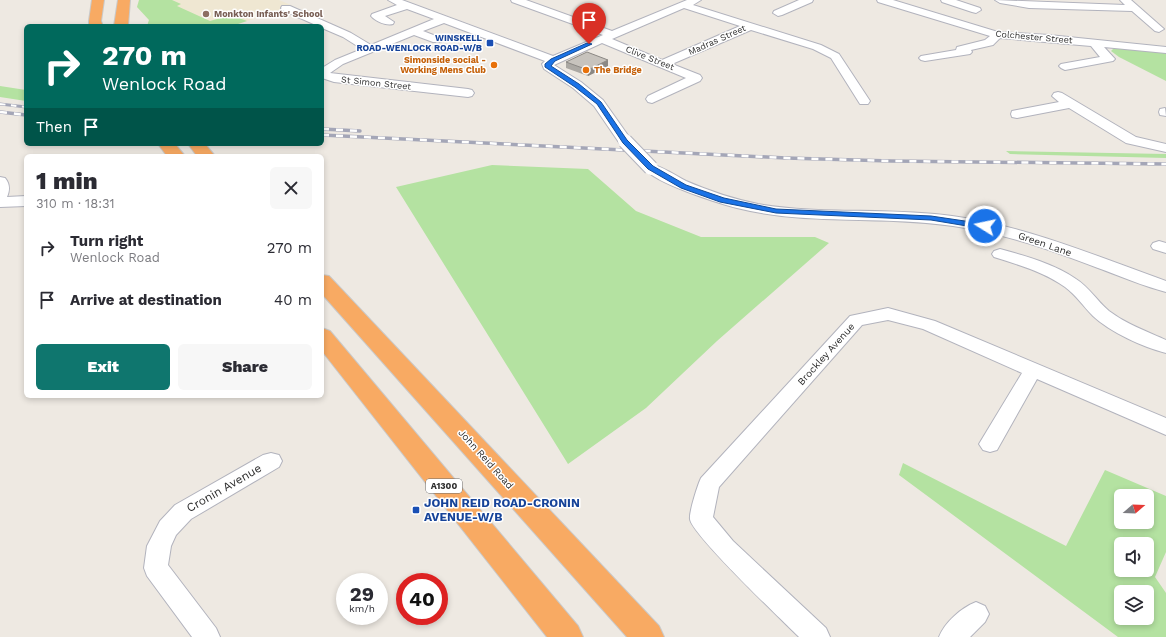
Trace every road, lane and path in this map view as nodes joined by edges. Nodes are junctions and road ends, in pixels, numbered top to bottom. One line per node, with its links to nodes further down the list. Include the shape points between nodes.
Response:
1 (98, 0): 18 (highway)
2 (124, 0): 19 (highway)
3 (393, 0): 11 (street)
4 (516, 0): 25 (street)
5 (696, 0): 12 (street)
6 (808, 0): 15 (street)
7 (882, 0): 26 (street, Colchester Street)
8 (946, 0): 14 (street)
9 (1000, 0): 10 (street, via 1029,5)
10 (1129, 4): 23 (street)
11 (407, 5): 16 (street); 17 (street, via 376,16)
12 (684, 5): 22 (street); 25 (street)
13 (286, 8): 20 (street)
14 (976, 10)
15 (778, 13)
16 (444, 20): 24 (street, St Simon Street); 33 (street)
17 (389, 22)
18 (96, 24)
19 (121, 24)
20 (323, 24)
21 (324, 24): 30 (street)
22 (750, 26): 36 (street, Madras Street); 45 (street, via 816,47 835,56)
23 (1159, 28)
24 (415, 32): 28 (street); 30 (street, St Simon Street)
25 (614, 35): 27 (street)
26 (997, 35): 29 (street, Colchester Street); 32 (street, via 989,43 961,49 966,52)
27 (603, 39): 33 (street); 36 (street, Clive Street)
28 (437, 40)
29 (1095, 43): 31 (street, Colchester Street); 37 (street, via 1109,59)
30 (370, 49): 35 (street, St Simon Street)
31 (1166, 50)
32 (925, 58)
33 (553, 60): 55 (street, Green Lane, bridge, via 548,67 577,85 599,103 625,141 651,168 702,193 753,207 800,213 931,218 985,226 1039,242)
34 (324, 61): 35 (street, St Simon Street)
35 (335, 64): 38 (street, St Simon Street)
36 (662, 64): 44 (street, Clive Street, via 696,78)
37 (1065, 66)
38 (324, 72)
39 (324, 75): 41 (street, St Simon Street)
40 (441, 80): 41 (street)
41 (431, 89): 42 (street, St Simon Street)
42 (468, 93)
43 (1058, 96): 46 (street)
44 (652, 100)
45 (864, 101)
46 (1070, 104): 47 (street); 48 (street, via 1131,140)
47 (1017, 114)
48 (1166, 148)
49 (0, 181): 50 (street)
50 (0, 196)
51 (24, 201): 52 (street)
52 (0, 202)
53 (1000, 254): 57 (street, via 1036,260 1078,288 1101,314 1117,325)
54 (324, 283): 65 (highway, John Reid Road)
55 (1166, 287)
56 (324, 338): 64 (highway, A1300)
57 (1166, 347)
58 (1033, 370): 59 (street, Brockley Avenue); 60 (street); 66 (street, Brockley Avenue, via 929,325 888,314 856,320 709,484 701,519 725,548)
59 (1166, 427)
60 (990, 444)
61 (271, 461): 63 (street, Cronin Avenue, via 183,512 168,528 159,546 156,568)
62 (976, 614): 67 (street)
63 (207, 637)
64 (567, 637)
65 (648, 637)
66 (817, 637)
67 (952, 637)

